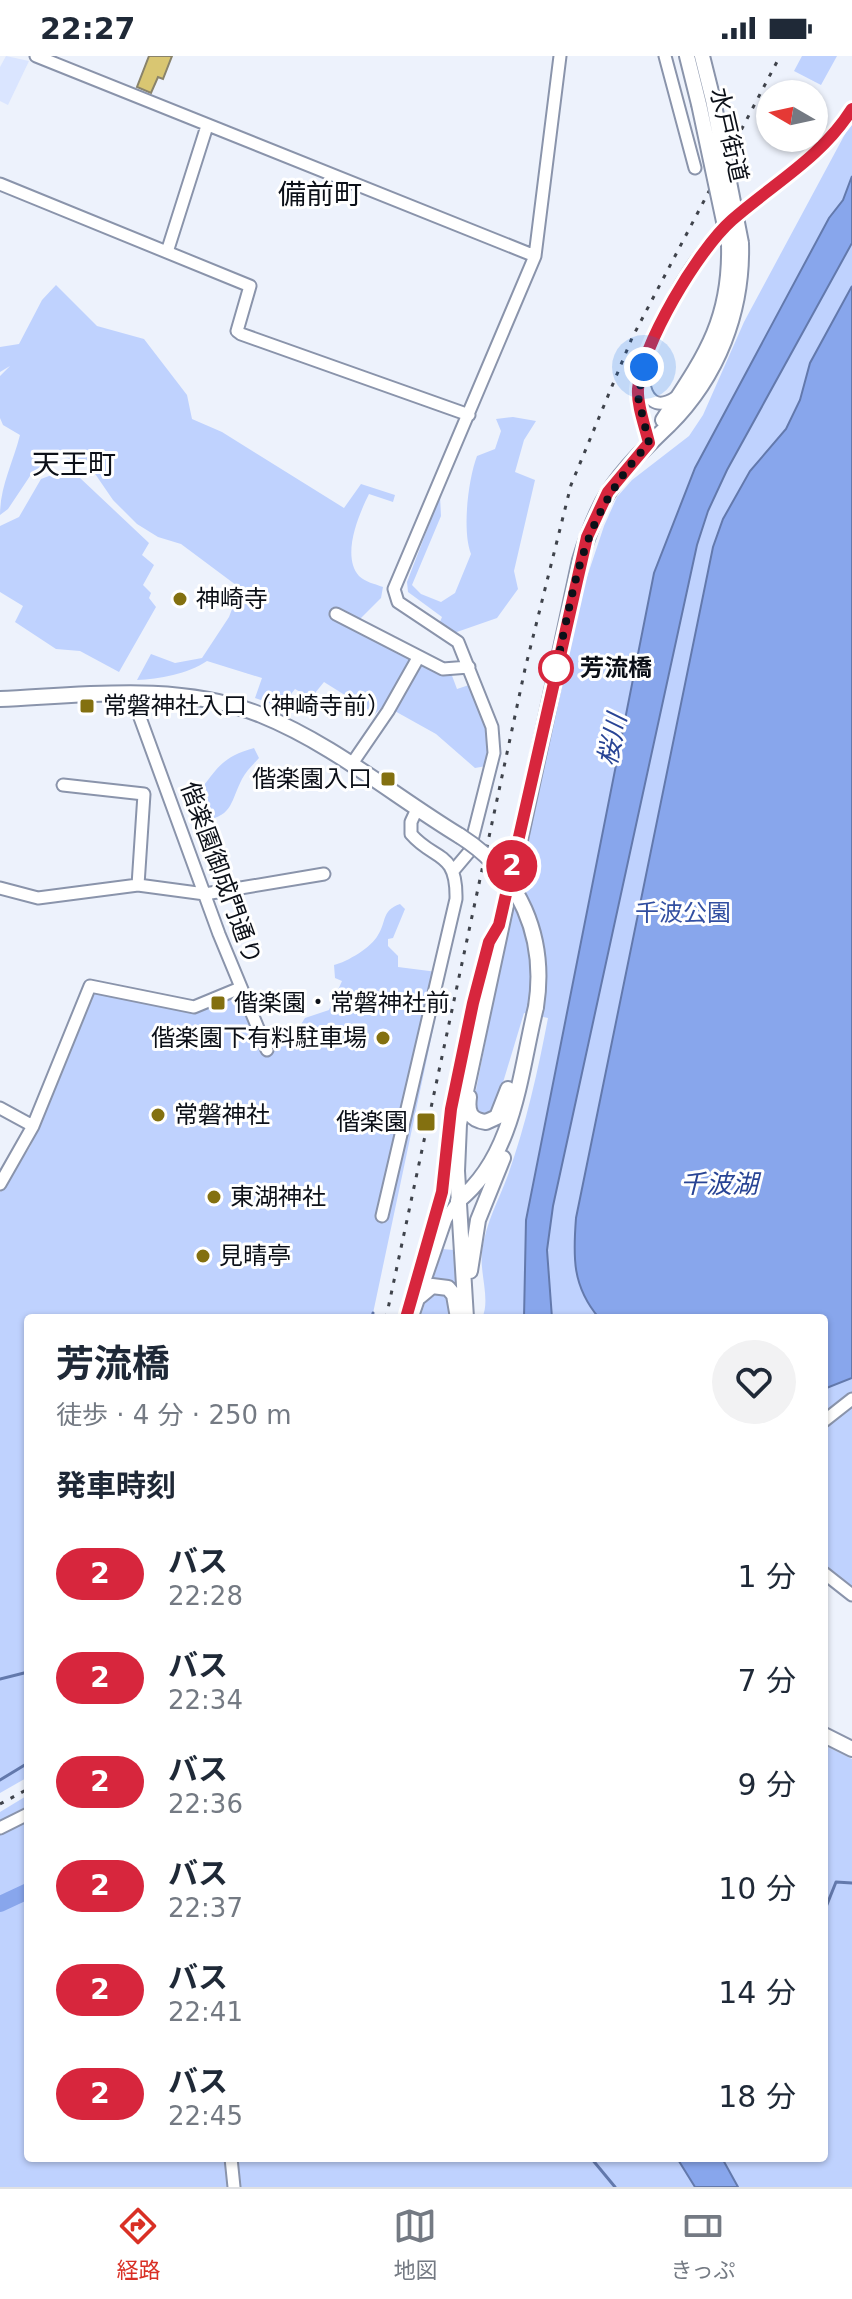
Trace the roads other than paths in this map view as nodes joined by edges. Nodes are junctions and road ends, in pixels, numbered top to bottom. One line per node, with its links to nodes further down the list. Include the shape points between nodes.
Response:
1 (36, 56): 8 (street)
2 (665, 56): 9 (street)
3 (687, 56): 6 (main road, 水戸街道)
4 (702, 56): 6 (main road, 水戸街道)
5 (559, 62): 13 (street)
6 (706, 102): 11 (main road, 水戸街道, bridge)
7 (852, 108): 14 (street, via 820,150 712,240 685,280)
8 (207, 126): 12 (street); 13 (street)
9 (695, 168)
10 (0, 184): 12 (street)
11 (735, 244): 15 (main road, 水戸街道, via 718,327); 17 (main road, 水戸街道, via 738,293 722,350 671,423)
12 (167, 252): 16 (street, via 250,286 237,331 241,334)
13 (535, 256): 16 (street)
14 (644, 367): 15 (street, via 643,384 651,401 663,405); 17 (street, via 638,397)
15 (678, 397): 17 (main road, 水戸街道)
16 (469, 415): 20 (street, via 394,589 398,602 458,642)
17 (649, 443): 31 (main road, 水戸街道, via 608,492 587,537)
18 (336, 614): 19 (street)
19 (418, 658): 20 (street, via 443,669); 23 (street)
20 (469, 667): 26 (street, via 492,727 494,753 469,852)
21 (131, 693): 22 (main road); 23 (main road, via 240,707 296,731); 30 (street, 偕楽園御成門通り)
22 (0, 699)
23 (351, 765): 25 (main road)
24 (63, 785): 28 (street, via 144,794)
25 (417, 809): 26 (street, via 411,834 439,852); 34 (main road, bridge, via 499,866 525,908 539,962 536,1007)
26 (453, 871): 41 (street, via 456,899)
27 (324, 874): 30 (street)
28 (138, 885): 29 (street, via 38,898); 30 (street)
29 (0, 888)
30 (205, 894): 32 (street, 偕楽園御成門通り)
31 (499, 925): 35 (main road, 水戸街道); 45 (street, via 489,942 473,1003 451,1109 442,1192)
32 (240, 988): 33 (street); 38 (street, 偕楽園御成門通り, via 194,1007 90,986)
33 (267, 1050)
34 (523, 1059): 35 (main road, via 500,1111 486,1122 468,1113); 37 (main road)
35 (469, 1069): 40 (main road, 水戸街道, via 457,1141)
36 (0, 1108): 38 (street)
37 (511, 1114): 40 (main road, via 491,1166); 49 (main road, via 501,1164 474,1238)
38 (33, 1126): 39 (street, 偕楽園御成門通り)
39 (0, 1184)
40 (458, 1201): 42 (main road, 水戸街道); 43 (street)
41 (382, 1216)
42 (461, 1249): 43 (street, via 445,1244); 48 (main road, 水戸街道)
43 (434, 1254): 44 (street)
44 (420, 1296): 46 (street); 47 (main road, via 432,1286 448,1288)
45 (410, 1314)
46 (411, 1314)
47 (457, 1314)
48 (466, 1314)
49 (472, 1314)
50 (852, 1399): 51 (street)
51 (828, 1418)
52 (828, 1576): 53 (street)
53 (852, 1595)
54 (828, 1737): 55 (main road)
55 (852, 1749)
56 (24, 1816): 57 (street)
57 (0, 1828)
58 (231, 2162): 59 (street)
59 (234, 2187)

